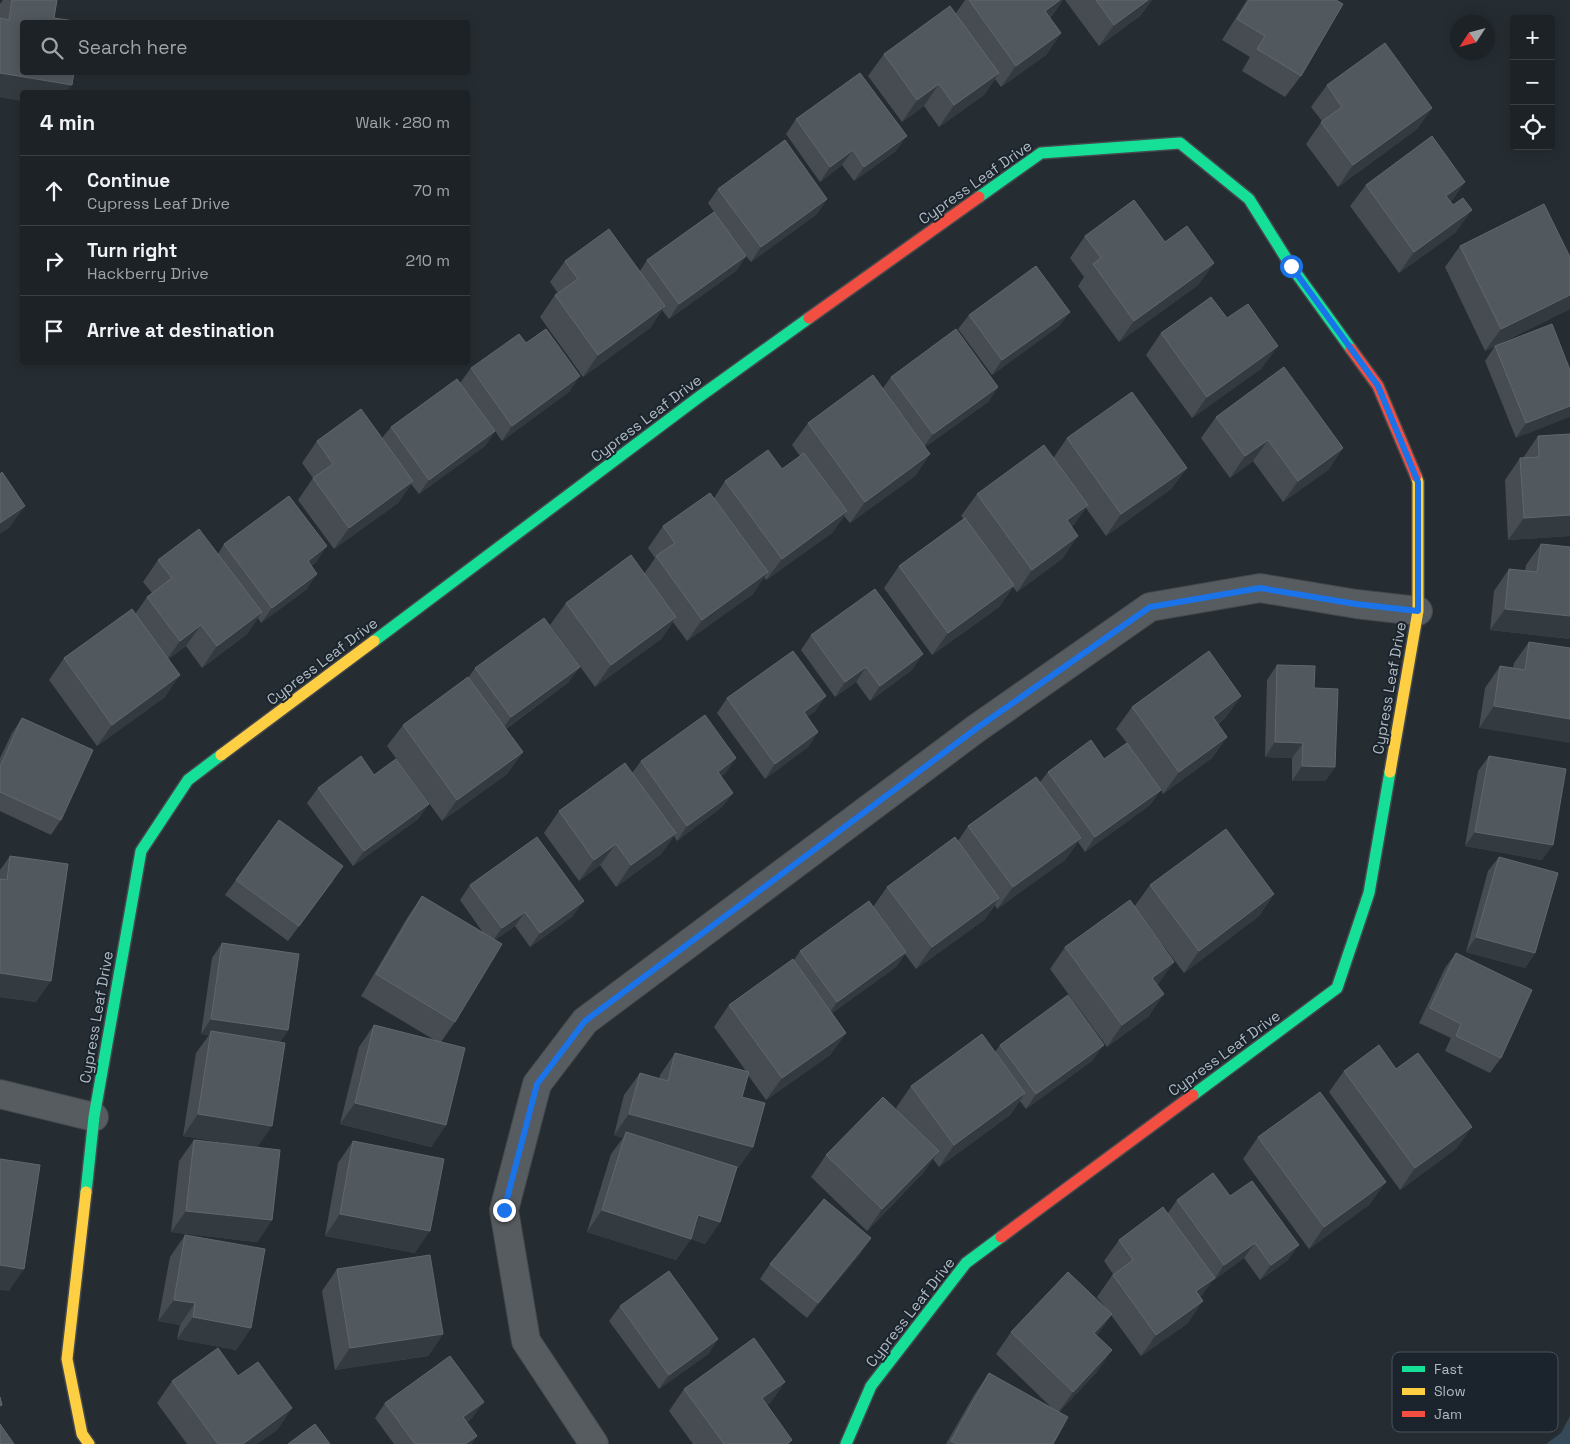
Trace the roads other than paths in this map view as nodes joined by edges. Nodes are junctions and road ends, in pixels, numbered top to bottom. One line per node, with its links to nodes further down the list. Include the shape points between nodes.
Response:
1 (1418, 611): 3 (street, Cypress Leaf Drive, via 1418,482 1378,386 1291,266 1249,199 1180,143 1041,152 691,403 188,780 141,850); 5 (street, via 1260,588 1150,607 977,728 585,1021 537,1084 504,1210 526,1341); 6 (street, Cypress Leaf Drive, via 1369,894 1337,988 966,1263 871,1386)
2 (0, 1094): 3 (street)
3 (94, 1117): 4 (street, Cypress Leaf Drive, via 67,1359 82,1434)
4 (89, 1444)
5 (594, 1444)
6 (846, 1444)

